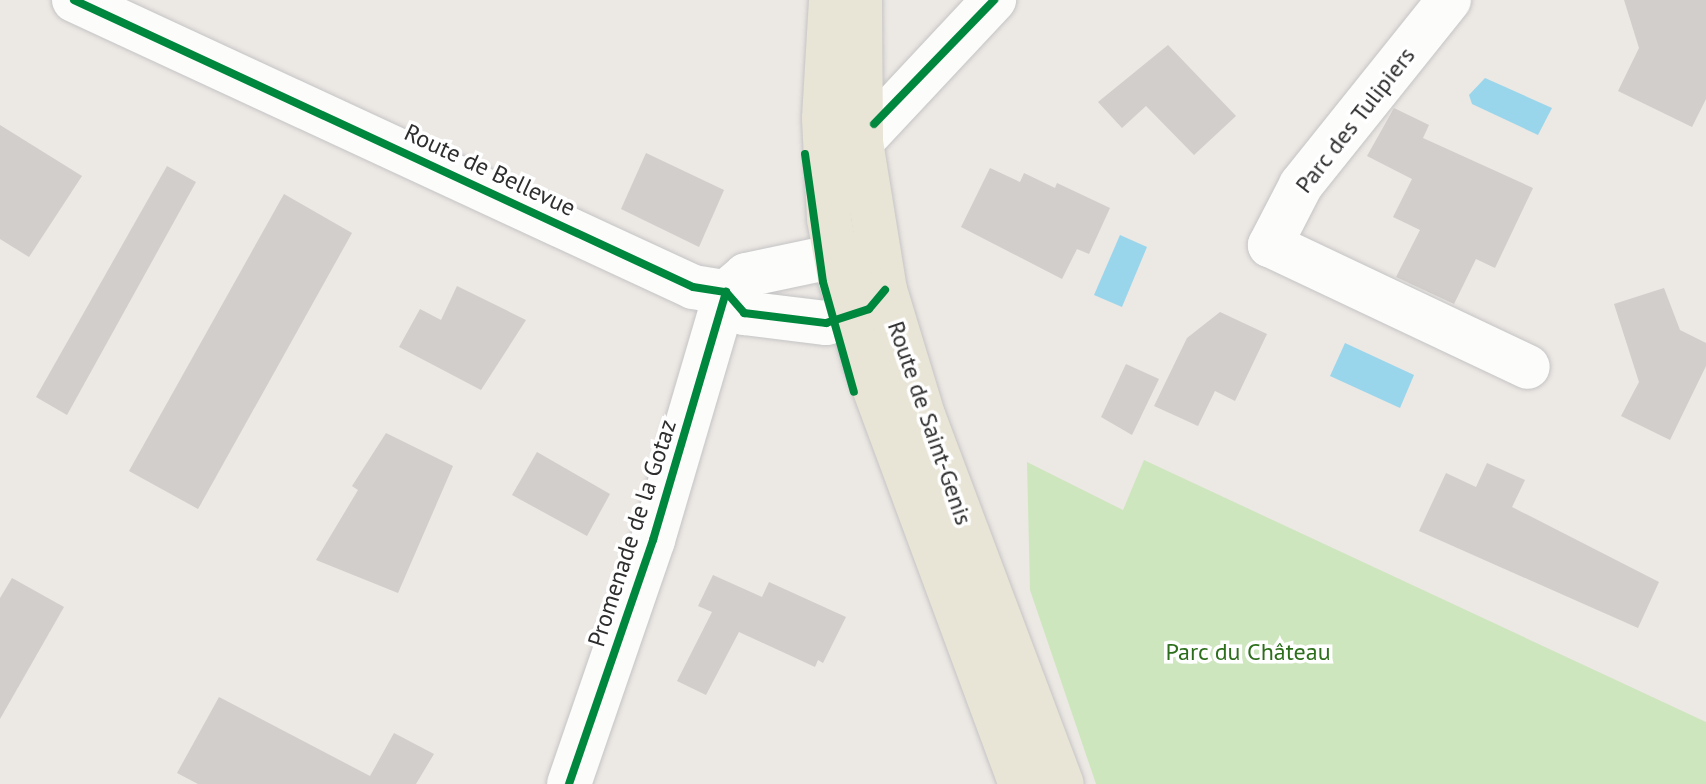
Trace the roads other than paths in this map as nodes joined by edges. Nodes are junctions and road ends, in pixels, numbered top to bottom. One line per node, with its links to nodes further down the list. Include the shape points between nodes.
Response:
1 (74, 0): 9 (street, Route de Bellevue, via 678,280)
2 (831, 0): 7 (main road, Route de Saint-Genis, via 824,119)
3 (860, 0): 6 (main road, Route de Saint-Genis)
4 (994, 0): 6 (street)
5 (1449, 0): 11 (street, Parc des Tulipiers, via 1301,185 1270,245)
6 (861, 142): 8 (main road, Route de Saint-Genis)
7 (836, 256): 8 (street, via 858,258); 9 (street, via 746,275); 10 (main road, Route de Saint-Genis)
8 (883, 282): 10 (street, Route de Bellevue, via 869,309); 14 (main road, Route de Saint-Genis, via 923,415)
9 (726, 292): 10 (street, Route de Bellevue, via 744,313 818,324); 12 (street, Promenade de la Gotaz, via 658,525)
10 (850, 317): 13 (main road, Route de Saint-Genis)
11 (1528, 367)
12 (569, 784)
13 (1021, 784)
14 (1062, 784)

